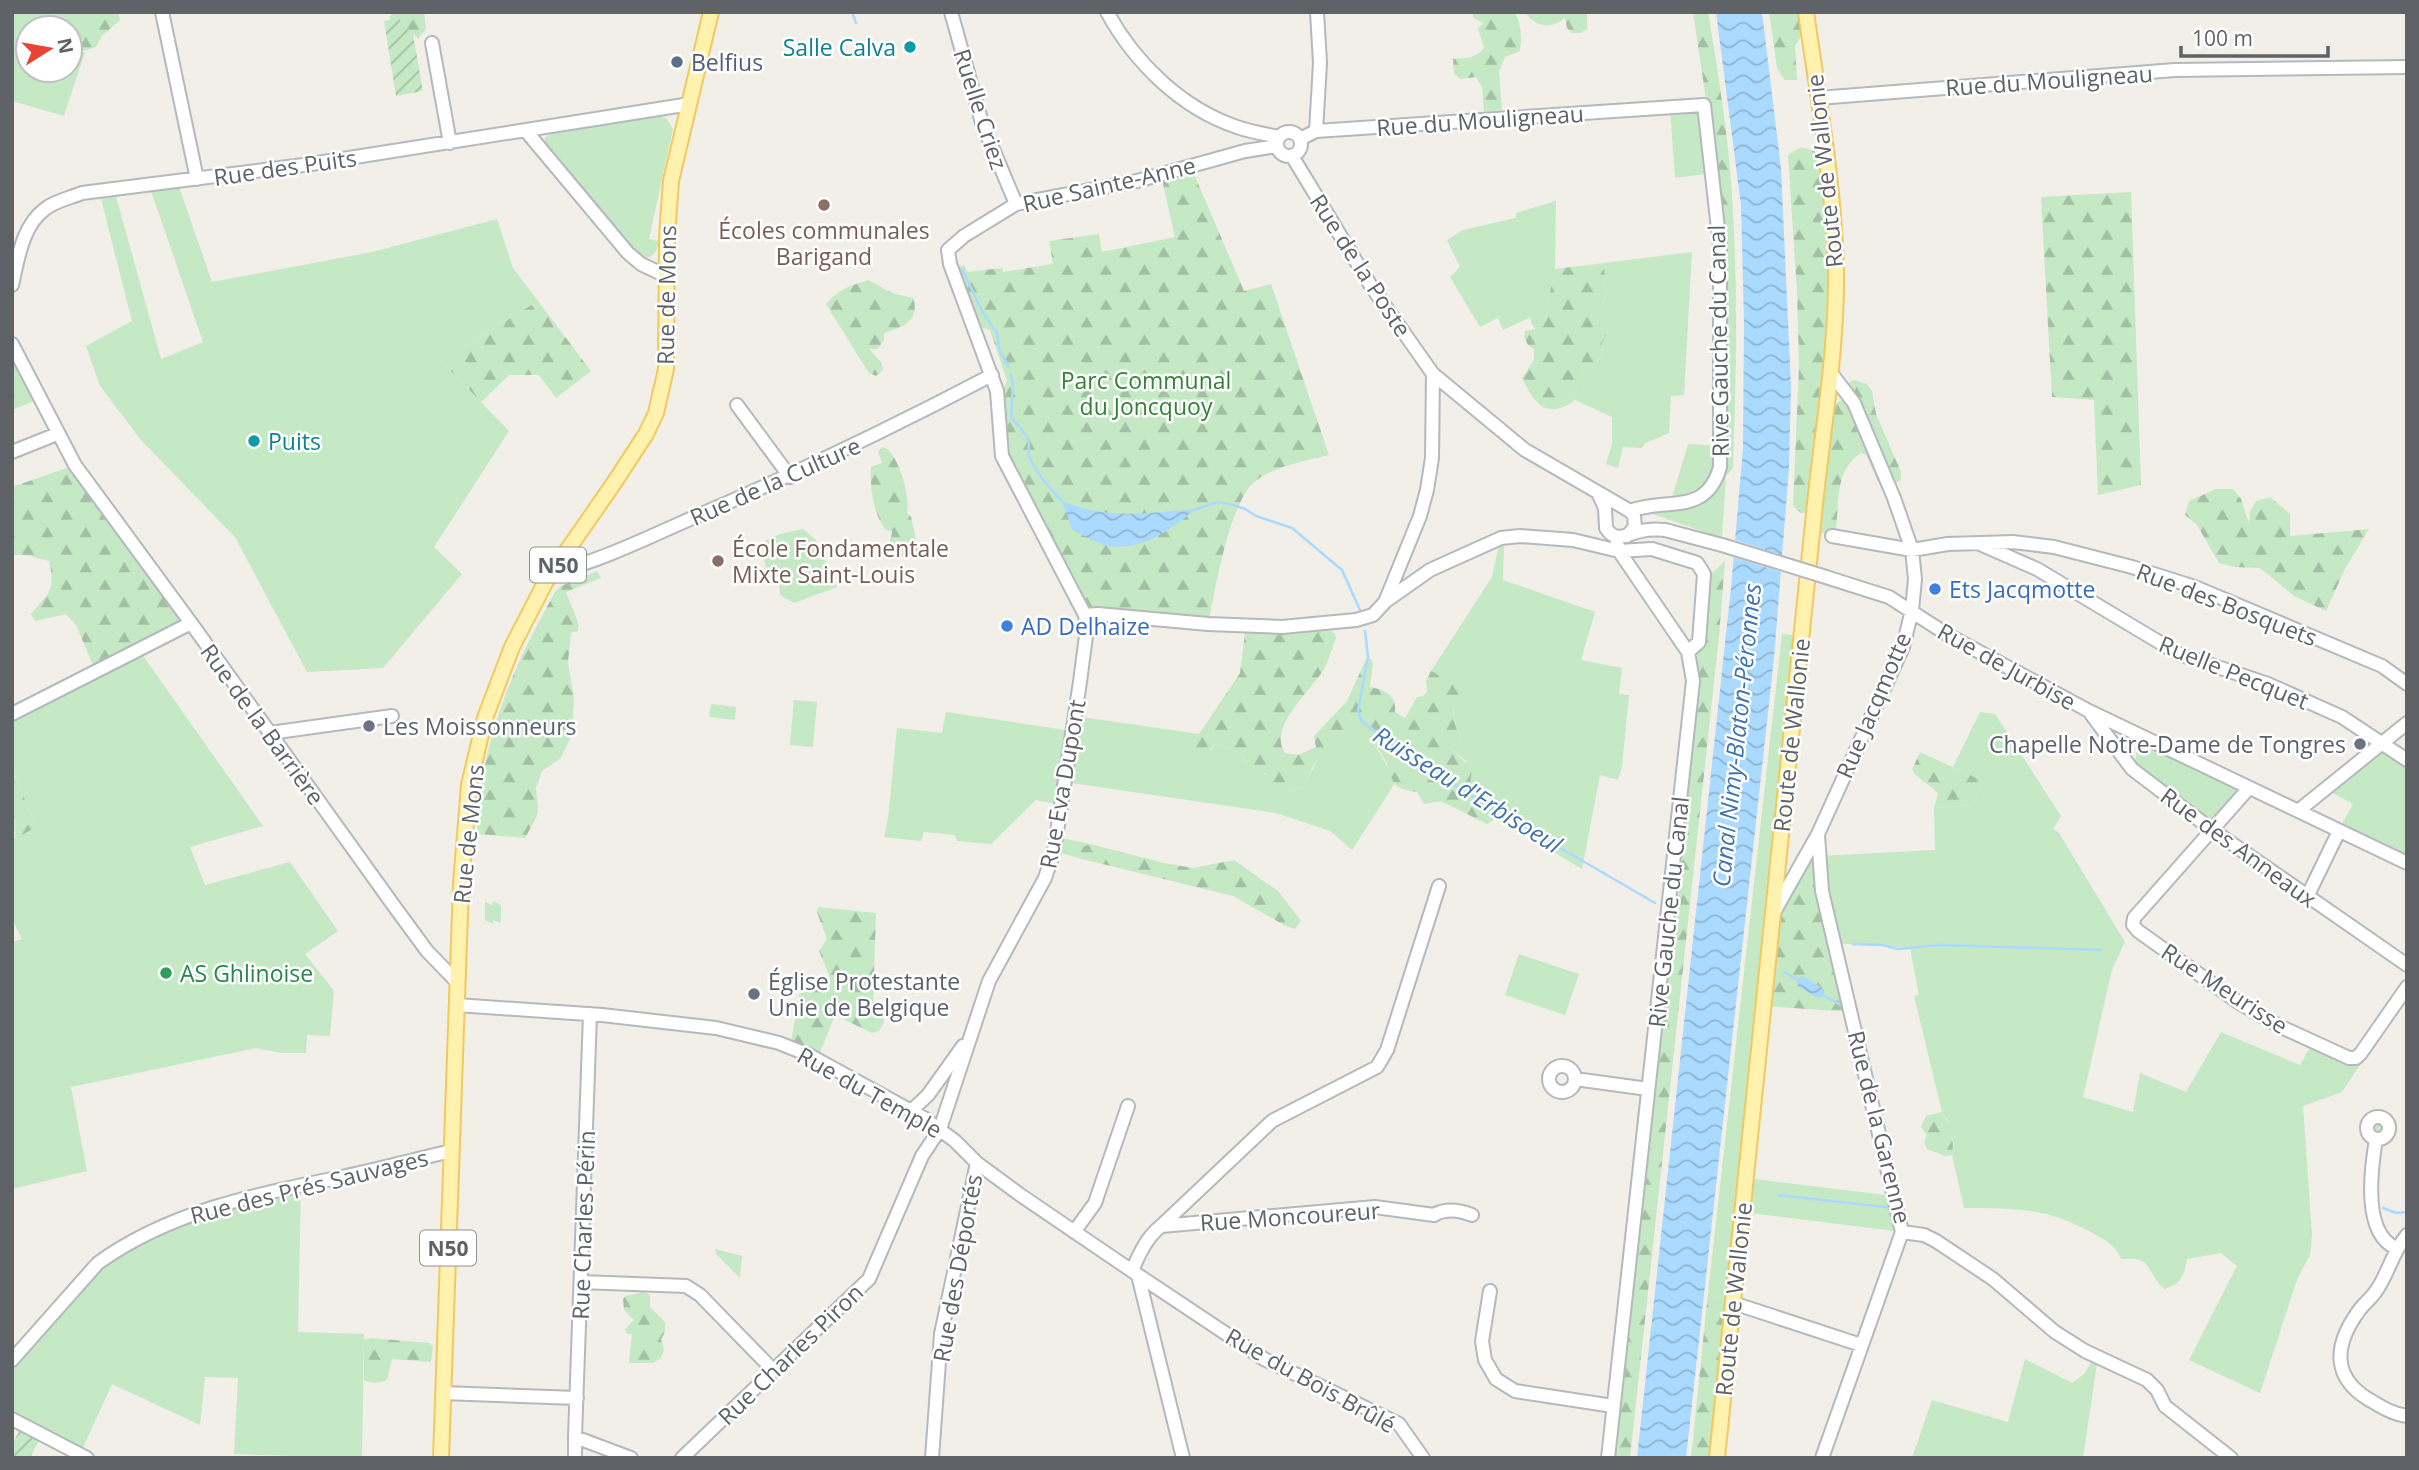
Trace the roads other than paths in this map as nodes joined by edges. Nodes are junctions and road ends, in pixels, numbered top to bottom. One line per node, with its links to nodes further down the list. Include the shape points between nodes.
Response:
1 (162, 12): 18 (street)
2 (711, 12): 10 (main road, Rue de Mons / N50)
3 (951, 12): 19 (street, Ruelle Criez, via 982,123)
4 (1107, 12): 15 (street, via 1145,65 1189,104)
5 (1317, 12): 13 (street)
6 (1806, 12): 9 (main road, Route de Wallonie)
7 (432, 44): 16 (street)
8 (2407, 67): 9 (street, Rue du Mouligneau, via 2175,70)
9 (1818, 98): 23 (main road, Route de Wallonie, via 1835,251)
10 (690, 104): 12 (street, Rue des Puits); 20 (main road, Rue de Mons / N50, via 671,181)
11 (1704, 105): 13 (street, Rue du Mouligneau); 31 (street, Rive Gauche du Canal, via 1720,246 1720,467 1709,490 1690,502 1649,505)
12 (526, 131): 16 (street, Rue des Puits); 20 (street, via 628,253)
13 (1316, 131): 14 (street, Rue du Mouligneau)
14 (1300, 139): 15 (street, via 1289,132); 17 (street, via 1300,148)
15 (1278, 141): 17 (street, via 1284,155); 19 (street, Rue Sainte-Anne, via 1137,181)
16 (450, 142): 18 (street, Rue des Puits)
17 (1292, 156): 24 (street, Rue de la Poste, via 1371,286)
18 (197, 179): 21 (street, Rue des Puits, via 82,193 46,208 32,222 22,244)
19 (1016, 204): 25 (street, Rue Sainte-Anne, via 948,250)
20 (666, 276): 40 (main road, Rue de Mons / N50, via 666,369 656,413)
21 (12, 285)
22 (12, 344): 27 (street)
23 (1831, 373): 38 (street, Rue Jacqmotte, via 1854,403); 62 (main road, Route de Wallonie)
24 (1433, 374): 30 (street, via 1525,450); 41 (street, via 1427,490)
25 (992, 375): 29 (street, Rue de la Culture); 43 (street, via 1002,456)
26 (737, 405): 29 (street)
27 (57, 434): 28 (street); 44 (street, via 102,504)
28 (12, 452)
29 (790, 477): 40 (street, Rue de la Culture, via 590,562)
30 (1598, 494): 31 (street); 32 (street)
31 (1628, 512): 32 (street, via 1612,510); 33 (street); 35 (street, via 1635,527)
32 (1605, 521): 35 (street, via 1608,533); 36 (street, via 1588,538)
33 (1670, 531): 35 (street, via 1649,530); 42 (street, Rue de Jurbise, bridge, via 1889,597)
34 (1832, 536): 38 (street, Rue des Bosquets)
35 (1622, 537): 39 (street, Rive Gauche du Canal)
36 (1573, 540): 39 (street); 41 (street, via 1501,538 1430,570)
37 (1977, 542): 38 (street, Rue des Bosquets); 46 (street, Rue des Bosquets, via 2054,547 2195,587 2382,666); 52 (street, Ruelle Pecquet, via 2037,569 2179,654 2268,684 2342,717)
38 (1912, 550): 42 (street, Rue Jacqmotte)
39 (1619, 551): 45 (street, Rive Gauche du Canal); 45 (street, via 1661,550 1701,568 1705,580 1699,642)
40 (552, 573): 64 (main road, Rue de Mons / N50, via 512,647 476,753 463,833)
41 (1385, 602): 43 (street, via 1363,619 1282,627)
42 (1912, 610): 47 (street, Rue de Jurbise, via 1948,635); 58 (street, Rue Jacqmotte, via 1903,646)
43 (1085, 615): 68 (street, Rue Eva Dupont, via 1080,682 1051,861 989,981)
44 (191, 624): 48 (street, Rue de la Barrière); 51 (street, Rue de la Barrière)
45 (1688, 652): 70 (street, Rive Gauche du Canal, via 1693,681)
46 (2407, 684)
47 (2089, 711): 54 (street, Rue de Jurbise); 56 (street, Rue des Anneaux, via 2132,769)
48 (12, 714)
49 (392, 716): 51 (street)
50 (2407, 723): 52 (street)
51 (270, 733): 64 (street, Rue de la Barrière, via 427,951)
52 (2380, 744): 53 (street, Ruelle Pecquet); 55 (street)
53 (2407, 760)
54 (2249, 788): 55 (street, Rue de Jurbise); 56 (street)
55 (2298, 811): 57 (street, Rue de Jurbise)
56 (2211, 829): 61 (street, Rue des Anneaux); 65 (street, Rue Meurisse, via 2134,918 2138,931 2238,1002 2349,1058 2361,1052)
57 (2339, 831): 59 (street, Rue de Jurbise); 61 (street)
58 (1818, 834): 62 (street, Rue Jacqmotte); 80 (street, Rue de la Garenne, via 1822,891)
59 (2407, 863)
60 (1439, 886): 78 (street, via 1387,1050 1377,1067 1272,1121)
61 (2307, 897): 63 (street, Rue des Anneaux)
62 (1773, 915): 86 (main road, Route de Wallonie)
63 (2407, 965)
64 (457, 982): 66 (main road, Rue de Mons / N50)
65 (2407, 986)
66 (457, 1005): 67 (street, Rue du Temple); 75 (main road, Rue de Mons / N50)
67 (590, 1014): 72 (street, Rue du Temple, via 716,1028 769,1039 809,1055); 84 (street, Rue Charles Périn)
68 (971, 1034): 72 (street, via 928,1095); 73 (street, Rue Charles Piron)
69 (1575, 1079): 70 (street)
70 (1648, 1089): 92 (street, Rive Gauche du Canal)
71 (1128, 1106): 79 (street, via 1096,1203)
72 (911, 1111): 73 (street, Rue du Temple)
73 (940, 1129): 76 (street, Rue du Temple); 89 (street, Rue Charles Piron, via 922,1156 869,1279)
74 (2376, 1139): 82 (street, via 2371,1188 2374,1217 2382,1240)
75 (451, 1152): 88 (street, Rue des Prés Sauvages, via 256,1194 179,1218 98,1263); 90 (main road, Rue de Mons / N50)
76 (977, 1163): 79 (street, Rue du Temple); 101 (street, Rue des Déportés, via 941,1334)
77 (1472, 1215): 78 (street, Rue Moncoureur, via 1376,1207)
78 (1161, 1226): 83 (street, via 1138,1254)
79 (1074, 1232): 83 (street, Rue du Temple)
80 (1902, 1232): 87 (street); 107 (street, Rue de la Garenne, via 1936,1241 1993,1279 2055,1332 2147,1380 2165,1406)
81 (2407, 1235): 82 (street)
82 (2396, 1248): 93 (street, via 2376,1291 2348,1329 2340,1366 2356,1392)
83 (1135, 1273): 102 (street); 103 (street, Rue du Bois Brûlé, via 1264,1359 1399,1424)
84 (581, 1282): 89 (street, via 686,1286 701,1295); 91 (street, Rue Charles Périn)
85 (1490, 1292): 92 (street, via 1482,1341 1485,1360 1496,1379 1515,1391)
86 (1733, 1303): 87 (street); 105 (main road, Route de Wallonie)
87 (1861, 1345): 106 (street)
88 (12, 1360)
89 (773, 1370): 100 (street, Rue Charles Piron)
90 (443, 1394): 91 (street); 97 (main road, Rue de Mons / N50)
91 (577, 1398): 95 (street, Rue Charles Périn)
92 (1613, 1406): 104 (street, Rive Gauche du Canal)
93 (2407, 1416)
94 (12, 1419): 96 (street)
95 (575, 1437): 98 (street, Rue Charles Périn); 99 (street)
96 (87, 1458)
97 (441, 1458)
98 (575, 1458)
99 (631, 1458)
100 (682, 1458)
101 (932, 1458)
102 (1183, 1458)
103 (1423, 1458)
104 (1608, 1458)
105 (1717, 1458)
106 (1822, 1458)
107 (2231, 1458)

